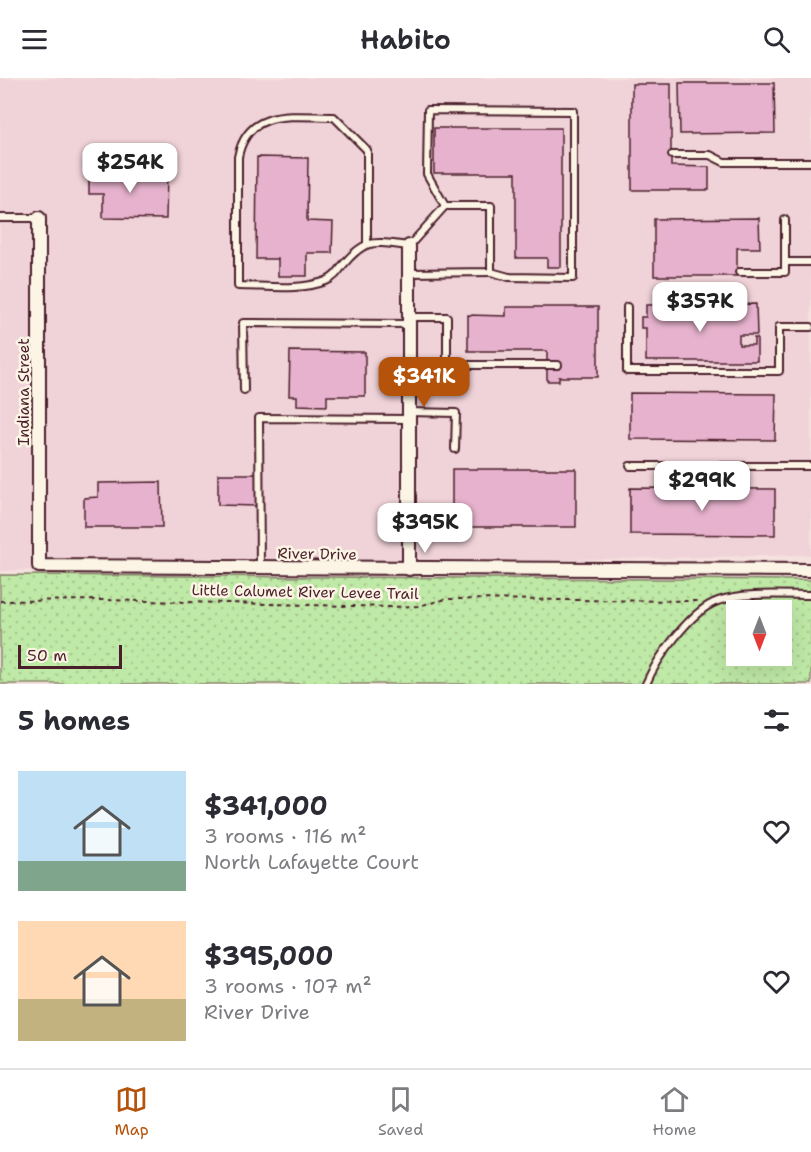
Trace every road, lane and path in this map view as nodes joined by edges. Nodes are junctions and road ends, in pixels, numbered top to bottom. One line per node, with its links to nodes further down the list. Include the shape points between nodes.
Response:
1 (672, 155): 2 (lane, via 710,155 724,162)
2 (811, 162)
3 (445, 206): 8 (lane); 11 (lane, via 491,206); 11 (lane, via 428,174 429,110 573,111 573,278 509,277)
4 (0, 218): 5 (lane)
5 (39, 218): 25 (street, Indiana Street)
6 (785, 219): 9 (lane)
7 (367, 243): 7 (lane, via 329,280 306,286 238,286 238,157 251,128 274,119 334,117 367,150); 8 (lane)
8 (409, 246): 13 (street)
9 (785, 262): 10 (lane); 12 (lane, via 785,272)
10 (811, 262)
11 (491, 272): 13 (lane)
12 (739, 272)
13 (409, 273): 15 (street)
14 (627, 307): 16 (lane, via 627,371 779,371 779,327)
15 (409, 320): 17 (street); 18 (lane, via 447,317); 20 (lane, via 243,323)
16 (811, 327)
17 (409, 364): 18 (lane); 21 (street)
18 (447, 365): 19 (lane)
19 (558, 365)
20 (244, 390)
21 (409, 416): 22 (lane, via 456,413); 26 (lane, via 259,418); 27 (street)
22 (455, 449)
23 (630, 466): 24 (lane)
24 (811, 466)
25 (39, 567): 26 (street, River Drive)
26 (260, 568): 27 (street, River Drive)
27 (409, 569): 28 (street, River Drive)
28 (811, 570)
29 (811, 595): 31 (lane)
30 (0, 601): 31 (path, Little Calumet River Levee Trail, via 392,607 447,599)
31 (717, 601): 32 (lane, via 700,612 679,635)
32 (646, 684)

